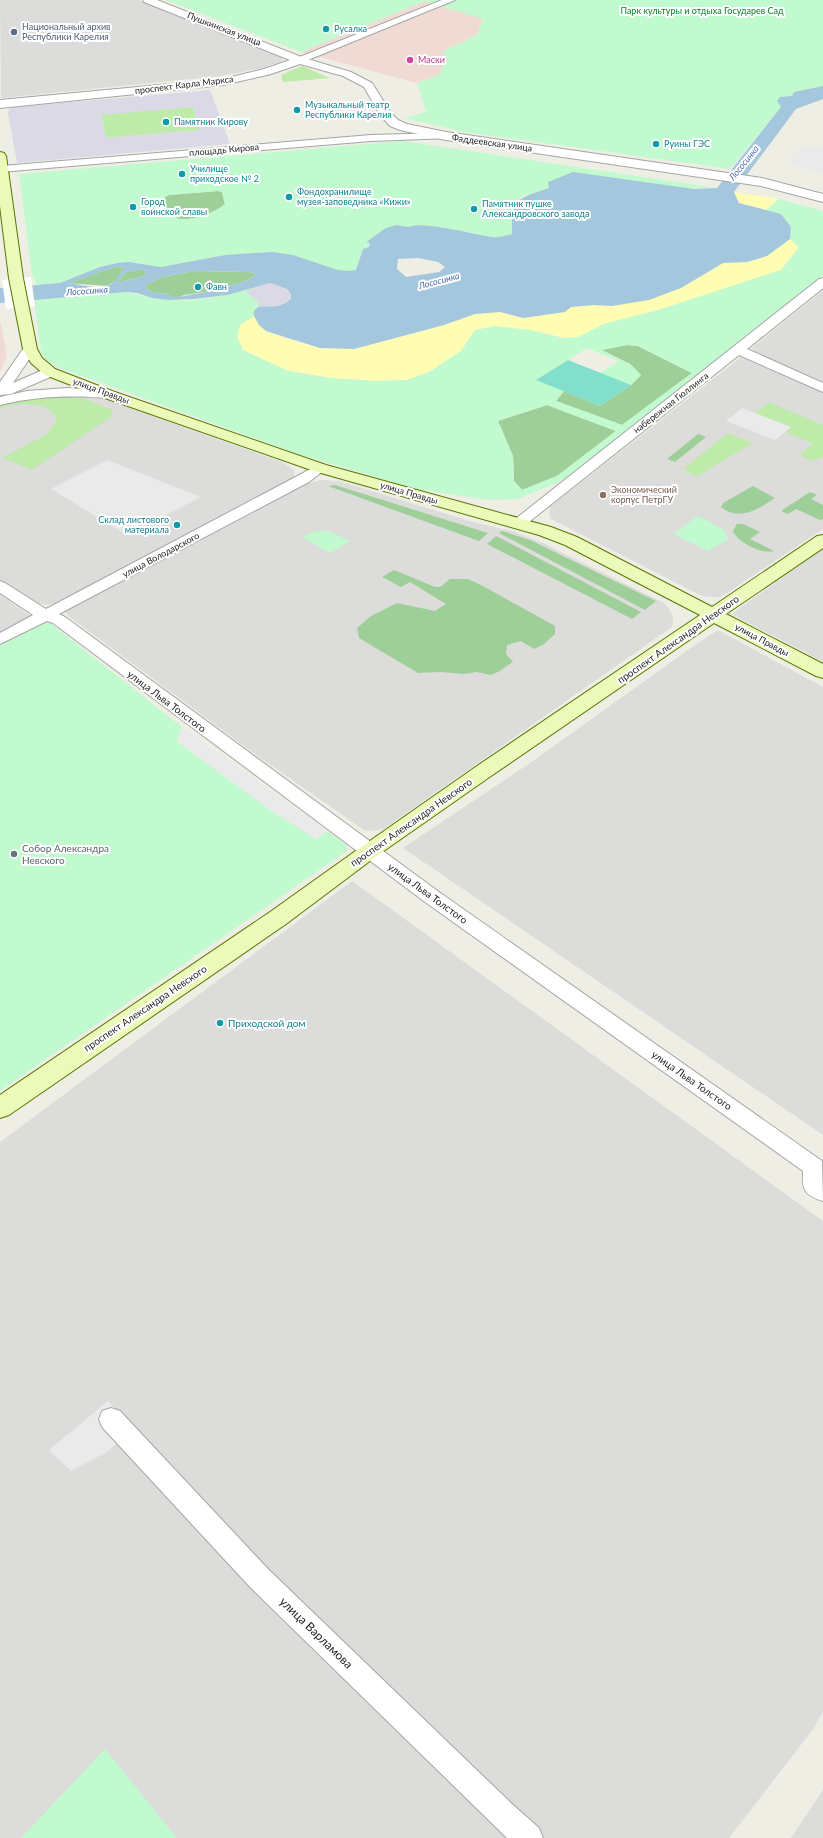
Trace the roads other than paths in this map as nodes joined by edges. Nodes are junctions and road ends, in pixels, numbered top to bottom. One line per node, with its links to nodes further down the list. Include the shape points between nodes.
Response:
1 (148, 0): 3 (street, Пушкинская улица)
2 (450, 0): 3 (street, проспект Карла Маркса)
3 (300, 60): 4 (street, проспект Карла Маркса, via 267,72 223,82); 5 (street, Фаддеевская улица, via 347,74 368,85 386,115 394,122 404,127)
4 (0, 104)
5 (446, 136): 7 (street, площадь Кирова, via 372,138); 8 (street, Фаддеевская улица, via 762,182)
6 (0, 156): 7 (main road, улица Правды)
7 (2, 169): 10 (main road, улица Правды, via 16,278)
8 (823, 198)
9 (823, 282): 11 (street, набережная Гюллинга)
10 (30, 349): 12 (main road, улица Правды, via 36,360); 15 (street)
11 (739, 350): 13 (street); 17 (street, набережная Гюллинга)
12 (53, 373): 14 (main road, улица Правды); 15 (street)
13 (823, 388)
14 (108, 394): 15 (street, via 68,392); 16 (main road, улица Правды)
15 (3, 395)
16 (320, 468): 17 (main road, улица Правды); 20 (street, улица Володарского)
17 (519, 523): 21 (main road, улица Правды, via 571,541)
18 (823, 540): 21 (main road, проспект Александра Невского)
19 (0, 586): 20 (street, улица Льва Толстого, via 35,610)
20 (48, 614): 22 (street, улица Володарского); 24 (street, улица Льва Толстого)
21 (713, 614): 23 (main road, улица Правды); 24 (main road, проспект Александра Невского)
22 (0, 639)
23 (823, 672)
24 (371, 850): 25 (main road, проспект Александра Невского, via 278,918); 26 (street, улица Льва Толстого, via 432,897)
25 (0, 1108)
26 (819, 1163): 27 (street, улица Льва Толстого, via 813,1185)
27 (823, 1192)
28 (111, 1419): 29 (street, улица Варламова, via 259,1578)
29 (529, 1838)

